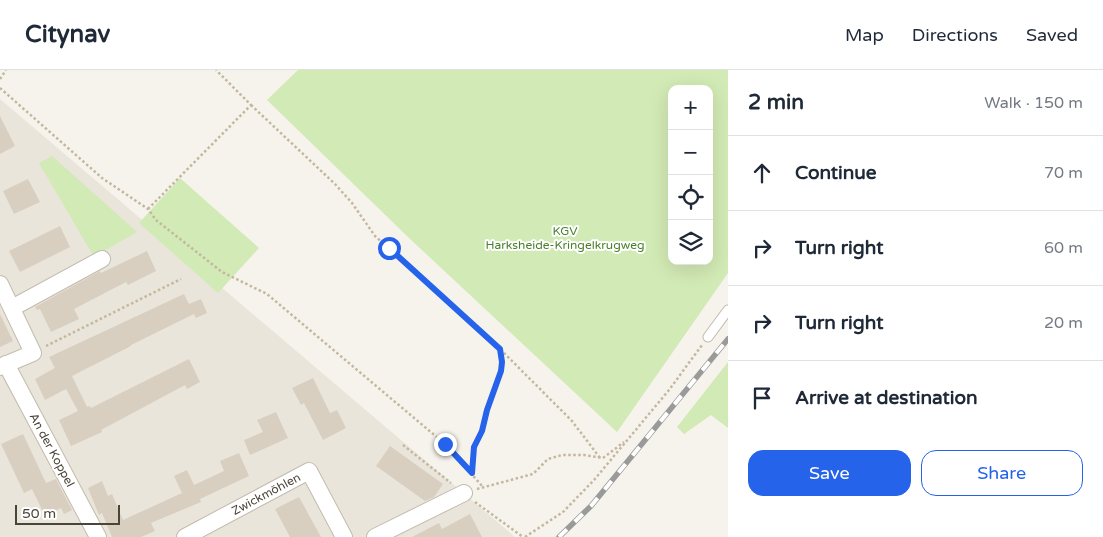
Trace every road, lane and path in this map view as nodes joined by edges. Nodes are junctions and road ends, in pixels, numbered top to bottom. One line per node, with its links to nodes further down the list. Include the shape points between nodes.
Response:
1 (6, 70): 3 (path)
2 (216, 70): 5 (path)
3 (0, 79)
4 (0, 88): 6 (path, via 102,178)
5 (251, 105): 6 (path); 13 (path, via 335,184 375,236)
6 (148, 209): 19 (path, via 156,220 222,272 267,294 445,444)
7 (102, 259): 10 (street)
8 (181, 279): 14 (path)
9 (0, 284): 10 (street)
10 (12, 308): 14 (street)
11 (728, 310): 12 (lane)
12 (708, 337): 16 (path)
13 (500, 349): 18 (path, via 572,421); 19 (path, via 501,371 474,447)
14 (33, 353): 15 (street, An der Koppel)
15 (3, 365): 22 (street, An der Koppel)
16 (630, 438): 18 (path); 26 (path, via 563,512)
17 (403, 446): 21 (path)
18 (600, 458): 20 (path, via 562,455 548,459 533,474)
19 (472, 473): 20 (path)
20 (483, 486): 21 (path)
21 (464, 493): 25 (street); 26 (path)
22 (98, 537)
23 (185, 537): 24 (street, Zwickmöhlen, via 309,471)
24 (344, 537)
25 (375, 537)
26 (524, 537)

